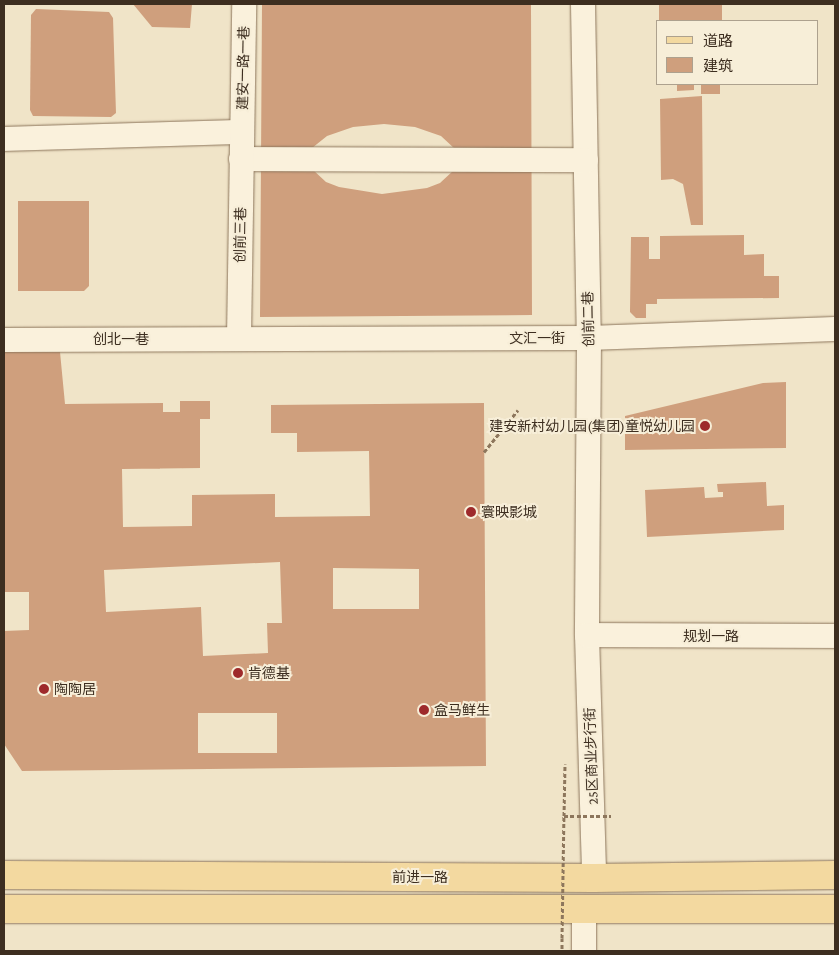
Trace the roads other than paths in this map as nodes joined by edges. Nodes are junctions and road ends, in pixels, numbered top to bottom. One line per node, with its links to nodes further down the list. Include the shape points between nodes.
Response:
1 (244, 4): 3 (street, 建安一路一巷)
2 (583, 4): 6 (street, 创前二巷)
3 (242, 132): 4 (street); 5 (street, 创前三巷)
4 (4, 139)
5 (241, 160): 6 (street); 8 (street, 创前三巷)
6 (586, 160): 9 (street, 创前二巷)
7 (835, 329): 9 (street, 文汇一街)
8 (239, 338): 9 (street, 文汇一街); 10 (street, 创北一巷)
9 (589, 338): 11 (street, 创前二巷)
10 (4, 340)
11 (587, 635): 12 (street, 规划一路); 15 (street, 25区商业步行街)
12 (835, 636)
13 (4, 875): 15 (main road, 前进一路)
14 (835, 875): 15 (main road, 前进一路)
15 (594, 878)
16 (4, 909): 17 (main road)
17 (584, 909): 18 (main road); 19 (street)
18 (835, 909)
19 (584, 951)

